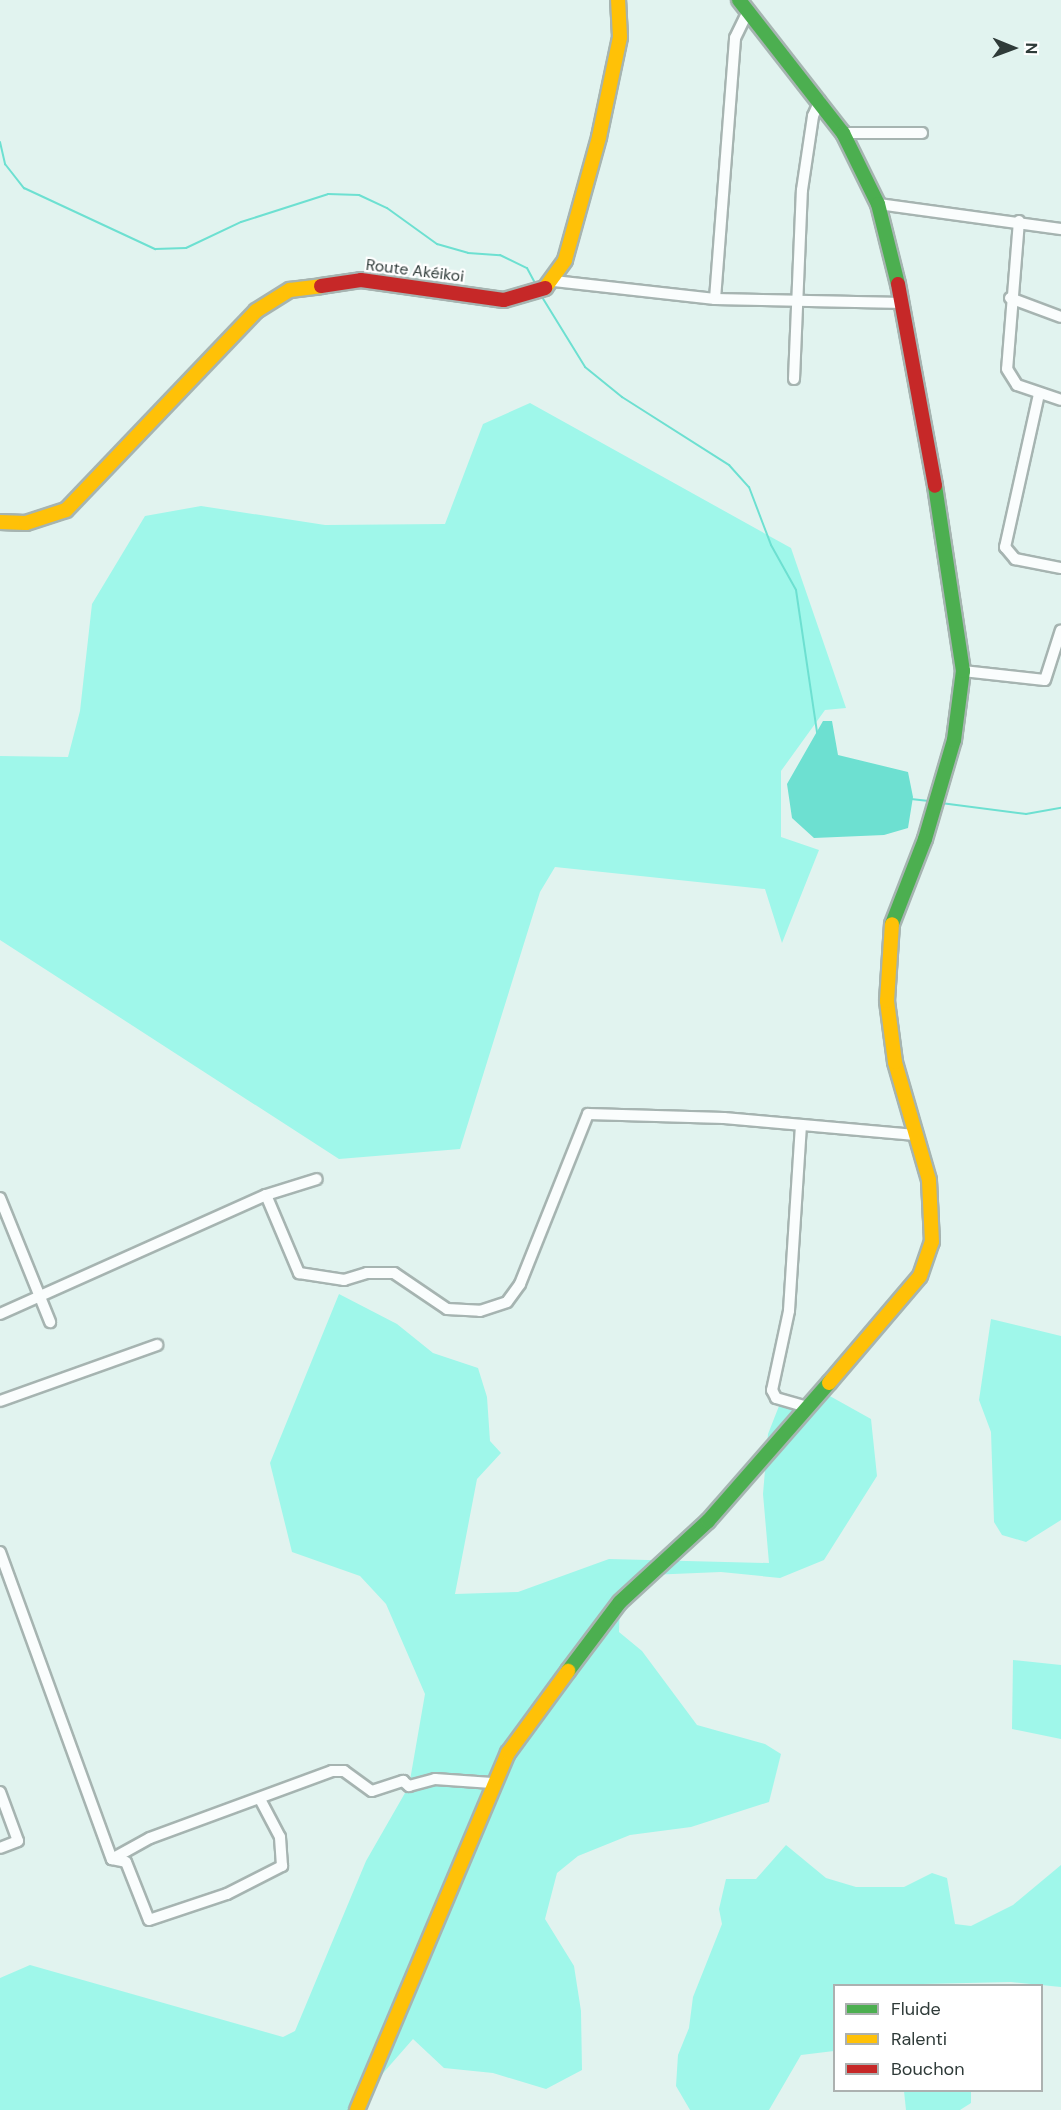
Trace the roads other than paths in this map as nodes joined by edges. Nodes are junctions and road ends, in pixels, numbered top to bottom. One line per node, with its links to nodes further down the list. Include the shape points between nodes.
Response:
1 (618, 0): 10 (street, via 620,37 601,126 565,260)
2 (739, 0): 3 (street)
3 (748, 11): 4 (street); 12 (street, via 735,38)
4 (820, 100): 5 (street); 13 (street, via 813,116 802,190)
5 (843, 133): 6 (street); 7 (street)
6 (922, 133)
7 (878, 204): 8 (street); 14 (street)
8 (1019, 221): 9 (street); 11 (street)
9 (1061, 229)
10 (554, 280): 12 (street); 19 (street, Route Akéikoi, via 539,292 504,300 361,280 290,291 256,311 225,340 66,510 26,524)
11 (1010, 298): 15 (street); 17 (street, via 1007,369 1017,385)
12 (715, 299): 13 (street)
13 (799, 303): 14 (street); 16 (street)
14 (903, 303): 22 (street, via 956,608)
15 (1061, 317)
16 (794, 379)
17 (1039, 393): 18 (street); 20 (street, via 1005,548 1015,559)
18 (1061, 400)
19 (0, 522)
20 (1061, 568)
21 (1061, 630): 22 (street, via 1045,680)
22 (963, 671): 24 (street, via 954,740 925,839 900,893 887,941 887,1002 895,1062)
23 (801, 1125): 24 (street); 26 (street, via 588,1114 520,1284 507,1302 480,1311 447,1309 394,1273 367,1273 344,1280 303,1275 293,1264); 33 (street, via 789,1311 772,1390 776,1398)
24 (915, 1135): 33 (street, via 933,1212 928,1259 909,1290)
25 (317, 1179): 26 (street)
26 (266, 1195): 28 (street)
27 (0, 1198): 28 (street)
28 (41, 1296): 29 (street); 30 (street)
29 (0, 1314)
30 (50, 1322)
31 (157, 1345): 32 (street)
32 (0, 1401)
33 (808, 1407): 35 (street, via 708,1521 620,1602 508,1753)
34 (0, 1552): 39 (street)
35 (492, 1783): 37 (street, via 435,1779 409,1786 403,1781 372,1791 339,1770); 40 (street)
36 (0, 1792): 38 (street, via 18,1841)
37 (260, 1798): 39 (street, via 150,1838); 39 (street, via 280,1837 284,1860 277,1870 227,1894 149,1920 126,1862)
38 (0, 1848)
39 (112, 1859)
40 (357, 2110)

